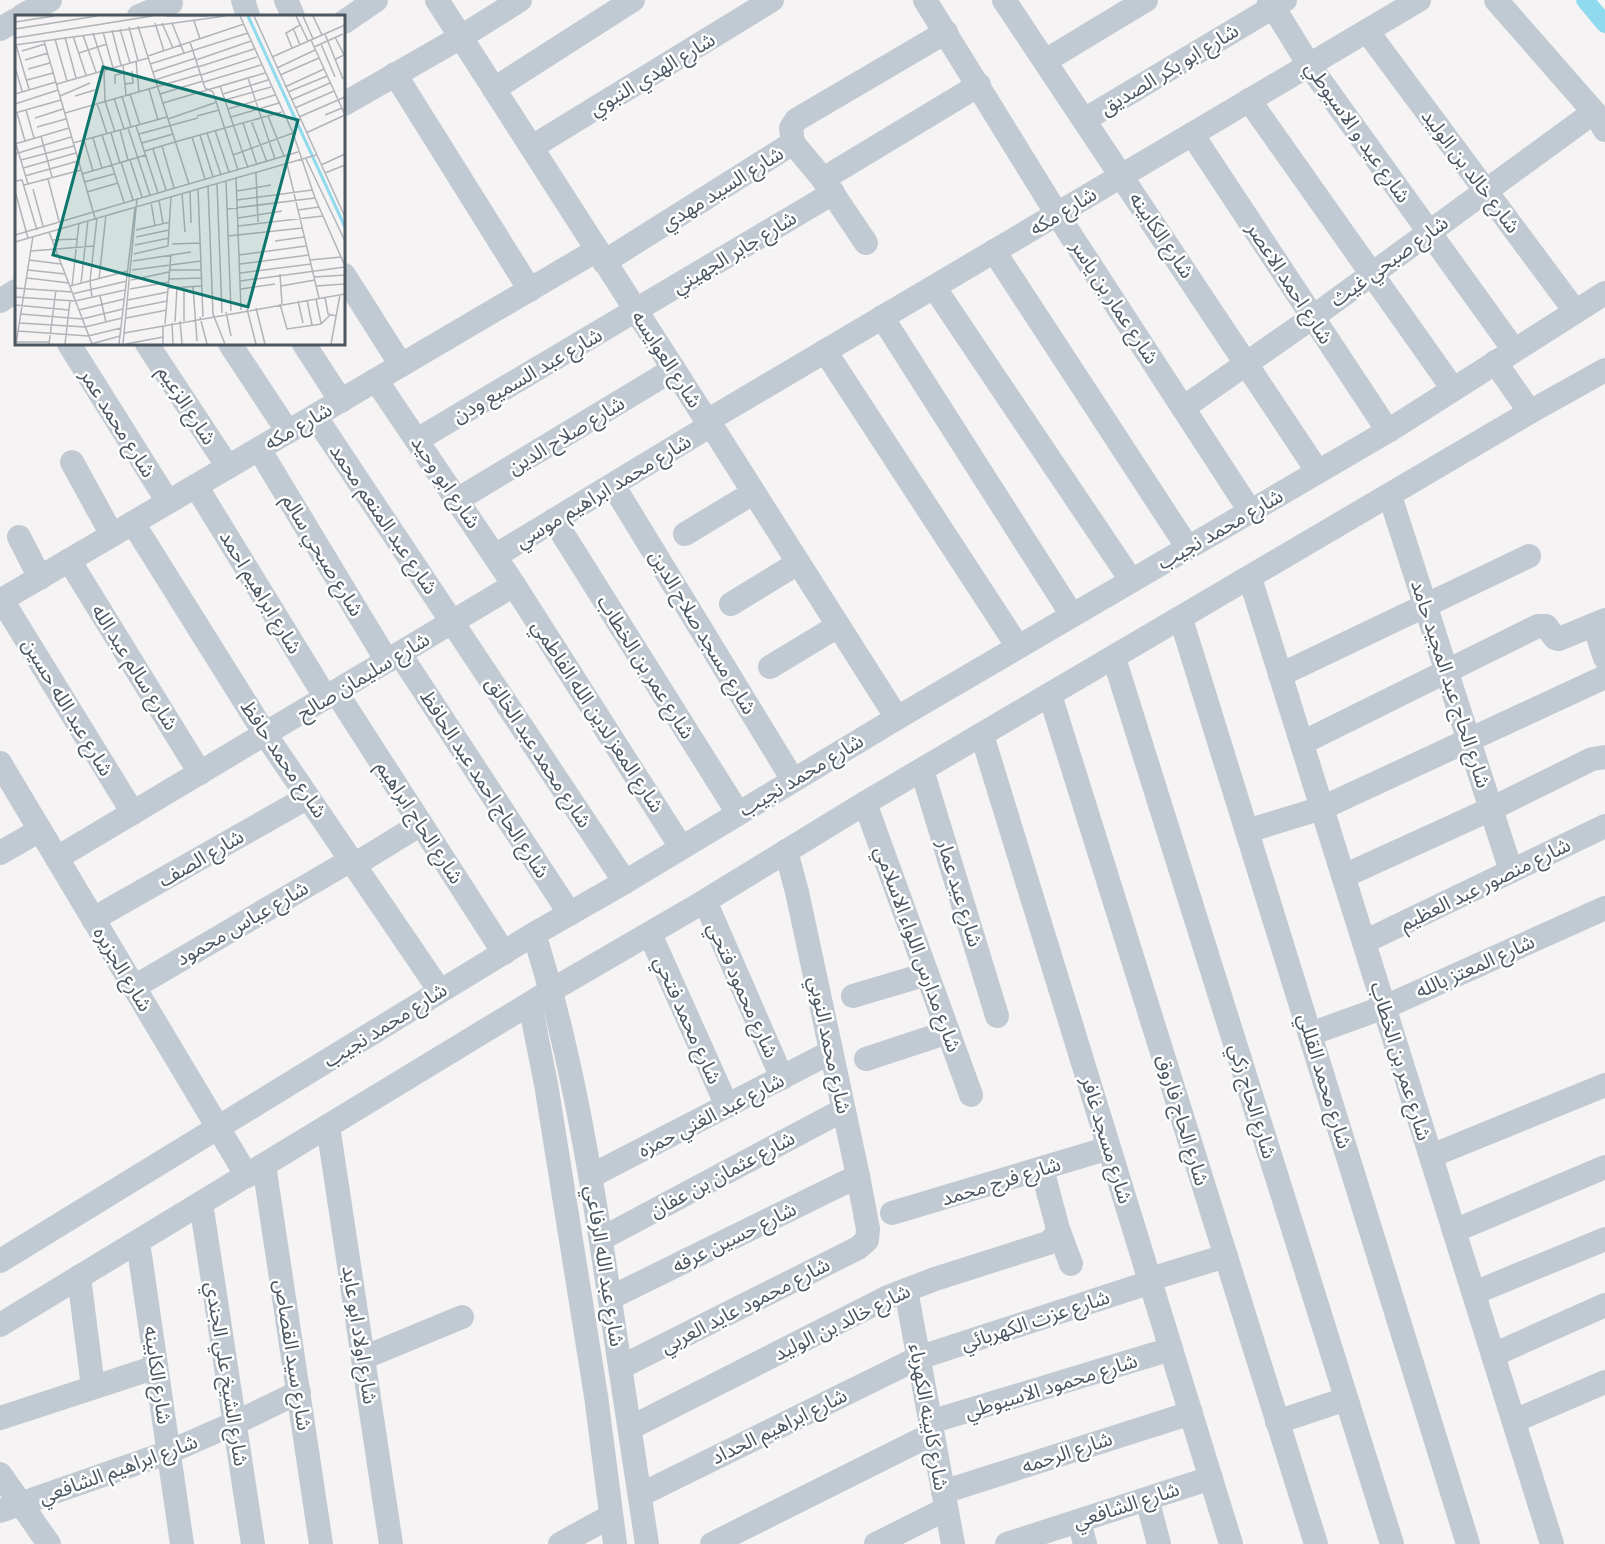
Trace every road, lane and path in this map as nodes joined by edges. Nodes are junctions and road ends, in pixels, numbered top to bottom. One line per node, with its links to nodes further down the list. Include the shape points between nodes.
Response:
1 (50, 0): 16 (street)
2 (243, 0): 18 (street)
3 (286, 0): 19 (street)
4 (376, 0): 20 (street)
5 (437, 0): 23 (street, شارع العوايسه)
6 (520, 0): 23 (street)
7 (633, 0): 28 (street)
8 (772, 0): 35 (street, شارع الهدي النبوي)
9 (925, 0): 22 (street, شارع عمار بن ياسر)
10 (1146, 0): 24 (street)
11 (1419, 0): 21 (street, شارع مكه)
12 (1496, 0): 32 (street)
13 (1007, 1): 24 (street, شارع الكابينه)
14 (1276, 2): 25 (street, شارع عيد و الاسيوطي); 31 (street, شارع ابو بكر الصديق)
15 (172, 7): 17 (street)
16 (23, 15)
17 (143, 15)
18 (248, 15)
19 (293, 15)
20 (345, 21)
21 (1367, 31): 25 (street, شارع مكه); 38 (street, شارع خالد بن الوليد)
22 (946, 32): 27 (street, شارع عمار بن ياسر); 34 (street, شارع السيد مهدي, via 796,120 791,128)
23 (460, 37): 26 (street); 28 (street, شارع العوايسه)
24 (1045, 61): 31 (street, شارع الكابينه)
25 (1309, 65): 29 (street, شارع مكه); 40 (street, شارع عيد و الاسيوطي)
26 (395, 74): 30 (street); 47 (street)
27 (979, 85): 37 (street, شارع جابر الجهيني); 39 (street, شارع عمار بن ياسر)
28 (494, 89): 35 (street, شارع العوايسه)
29 (1249, 100): 33 (street, شارع مكه); 44 (street)
30 (345, 103)
31 (1084, 120): 36 (street, شارع الكابينه)
32 (1600, 121): 38 (street, شارع صبحي غيث)
33 (1192, 134): 36 (street, شارع مكه); 54 (street, شارع احمد الاعصر)
34 (793, 143): 37 (street); 43 (street, شارع السيد مهدي)
35 (532, 147): 43 (street, شارع العوايسه)
36 (1122, 176): 39 (street, شارع مكه); 61 (street, شارع الكابينه)
37 (828, 186): 41 (street); 51 (street, شارع جابر الجهيني)
38 (1486, 190): 40 (street, شارع صبحي غيث); 52 (street, شارع خالد بن الوليد)
39 (1057, 214): 42 (street, شارع مكه); 68 (street, شارع عمار بن ياسر)
40 (1429, 232): 44 (street, شارع صبحي غيث); 60 (street, شارع عيد و الاسيوطي)
41 (866, 243)
42 (994, 251): 46 (street, شارع مكه); 90 (street)
43 (601, 256): 47 (street, شارع مكه); 51 (street, شارع العوايسه)
44 (1372, 274): 54 (street, شارع صبحي غيث); 66 (street)
45 (345, 277): 62 (street)
46 (934, 287): 53 (street, شارع مكه); 97 (street)
47 (530, 290): 62 (street, شارع مكه)
48 (15, 292): 50 (street)
49 (1605, 292): 52 (street, شارع محمد نجيب)
50 (0, 301)
51 (636, 311): 63 (street, شارع العوايسه); 74 (street, شارع عبد السميع ودن)
52 (1575, 311): 60 (street, شارع محمد نجيب)
53 (882, 317): 59 (street, شارع مكه); 102 (street)
54 (1312, 317): 61 (street, شارع صبحي غيث); 72 (street, شارع احمد الاعصر)
55 (70, 345): 84 (street, شارع محمد عمر)
56 (148, 345): 77 (street, شارع الزعيم)
57 (231, 345): 73 (street)
58 (305, 345): 67 (street)
59 (825, 351): 71 (street, شارع مكه); 107 (street)
60 (1504, 356): 66 (street, شارع محمد نجيب); 69 (street, شارع عيد و الاسيوطي)
61 (1247, 364): 68 (street, شارع صبحي غيث); 78 (street, شارع الكابينه)
62 (401, 365): 65 (street, شارع مكه)
63 (674, 369): 71 (street, شارع العوايسه); 83 (street, شارع صلاح الدين)
64 (1605, 370): 69 (street)
65 (376, 380): 67 (street, شارع مكه); 74 (street, شارع ابو وحيد)
66 (1453, 389): 72 (street, شارع محمد نجيب)
67 (341, 401): 70 (street, شارع مكه)
68 (1183, 408): 85 (street, شارع عمار بن ياسر)
69 (1530, 412): 82 (street)
70 (315, 416): 73 (street, شارع مكه); 104 (street, شارع عبد المنعم محمد)
71 (709, 423): 79 (street, شارع محمد ابراهيم موسي); 81 (street, شارع العوايسه)
72 (1388, 430): 78 (street, شارع محمد نجيب)
73 (288, 432): 75 (street, شارع مكه)
74 (417, 440): 83 (street, شارع ابو وحيد)
75 (259, 449): 77 (street, شارع مكه); 108 (street, شارع صبحي سالم)
76 (72, 462): 87 (street, شارع محمد حافظ)
77 (228, 467): 80 (street, شارع مكه)
78 (1318, 471): 85 (street, شارع محمد نجيب)
79 (613, 484): 86 (street, شارع محمد ابراهيم موسي); 126 (street, شارع مسجد صلاح الدين)
80 (196, 486): 84 (street, شارع مكه); 115 (street, شارع ابراهيم احمد)
81 (753, 493): 88 (street); 94 (street, شارع العوايسه)
82 (1390, 496): 96 (street); 101 (street, شارع الحاج عبد المجيد حامد)
83 (458, 500): 91 (street, شارع ابو وحيد)
84 (168, 502): 87 (street, شارع مكه)
85 (1250, 512): 90 (street, شارع محمد نجيب)
86 (554, 520): 91 (street, شارع محمد ابراهيم موسي); 132 (street, شارع عمر بن الخطاب)
87 (122, 529): 93 (street, شارع مكه); 118 (street, شارع محمد حافظ)
88 (685, 534)
89 (19, 537): 95 (street)
90 (1188, 548): 97 (street, شارع محمد نجيب)
91 (495, 556): 98 (street, شارع ابو وحيد)
92 (1529, 556): 101 (street)
93 (69, 560): 95 (street, شارع مكه); 125 (street, شارع سالم عبد الله)
94 (798, 563): 100 (street); 106 (street, شارع العوايسه)
95 (40, 578): 99 (street, شارع مكه)
96 (1250, 578): 103 (street); 113 (street, شارع عمر بن الخطاب)
97 (1131, 580): 102 (street, شارع محمد نجيب)
98 (514, 585): 104 (street, شارع سليمان صالح); 137 (street, شارع المعز لدين الله الفاطمي)
99 (1, 601): 131 (street, شارع عبد الله حسين)
100 (731, 604)
101 (1425, 605): 112 (street, شارع الحاج عبد المجيد حامد); 113 (street)
102 (1072, 615): 107 (street, شارع محمد نجيب)
103 (1181, 619): 109 (street); 136 (street, شارع محمد القللي)
104 (454, 621): 108 (street, شارع سليمان صالح); 144 (street, شارع محمد عبد الخالق)
105 (1600, 623): 110 (street); 112 (street, via 1559,639 1541,626)
106 (838, 626): 111 (street); 117 (street, شارع العوايسه)
107 (1018, 647): 117 (street, شارع محمد نجيب)
108 (394, 657): 115 (street, شارع سليمان صالح); 147 (street, شارع الحاج احمد عبد الحافظ)
109 (1114, 658): 116 (street); 207 (street, شارع الحاج زكي)
110 (1605, 658)
111 (770, 667)
112 (1447, 672): 120 (street, شارع الحاج عبد المجيد حامد); 121 (street)
113 (1280, 675): 121 (street, شارع عمر بن الخطاب)
114 (1605, 676): 120 (street)
115 (331, 695): 118 (street, شارع سليمان صالح); 133 (street, شارع الحاج ابراهيم)
116 (1050, 695): 119 (street); 187 (street, شارع الحاج فاروق)
117 (897, 718): 126 (street, شارع محمد نجيب)
118 (265, 734): 125 (street, شارع سليمان صالح); 127 (street, شارع محمد حافظ)
119 (982, 735): 124 (street); 172 (street, شارع مسجد غافر)
120 (1469, 741): 129 (street); 130 (street, شارع الحاج عبد المجيد حامد)
121 (1302, 743): 129 (street, شارع عمر بن الخطاب)
122 (1605, 758): 130 (street, via 1592,759)
123 (1, 767): 135 (street, شارع الجزيره)
124 (922, 770): 128 (street); 160 (street, شارع عيد عمار)
125 (200, 773): 131 (street, شارع سليمان صالح)
126 (793, 780): 132 (street, شارع محمد نجيب)
127 (308, 797): 141 (street, شارع محمد حافظ); 148 (street, شارع الصف)
128 (865, 803): 138 (street); 153 (street, شارع مدارس اللواء الاسلامي)
129 (1322, 808): 136 (street); 143 (street, شارع عمر بن الخطاب)
130 (1491, 809): 142 (street, شارع الحاج عبد المجيد حامد); 143 (street)
131 (133, 813): 140 (street, شارع سليمان صالح)
132 (738, 813): 137 (street, شارع محمد نجيب)
133 (421, 824): 141 (street, شارع عباس محمود); 152 (street, شارع الحاج ابراهيم)
134 (1605, 826): 142 (street, شارع منصور عبد العظيم)
135 (40, 830): 139 (street); 140 (street, شارع الجزيره)
136 (1247, 831): 162 (street, شارع محمد القللي)
137 (681, 847): 144 (street, شارع محمد نجيب)
138 (786, 851): 145 (street); 163 (street, شارع محمد النوبي)
139 (0, 853)
140 (57, 858): 148 (street, شارع الجزيره)
141 (353, 862): 154 (street, شارع عباس محمود); 156 (street, شارع محمد حافظ)
142 (1511, 871): 151 (street, شارع منصور عبد العظيم)
143 (1344, 876): 151 (street, شارع عمر بن الخطاب)
144 (625, 882): 147 (street, شارع محمد نجيب)
145 (705, 901): 150 (street); 165 (street, شارع محمود فتحي)
146 (1605, 908): 159 (street, شارع المعتز بالله)
147 (570, 914): 149 (street, شارع محمد نجيب)
148 (93, 919): 154 (street, شارع الجزيره)
149 (534, 934): 152 (street, شارع محمد نجيب); 155 (street, شارع عبد الله الرفاعي)
150 (650, 934): 155 (street); 168 (street, شارع محمد فتحي)
151 (1364, 942): 159 (street, شارع عمر بن الخطاب)
152 (504, 953): 156 (street, شارع محمد نجيب)
153 (927, 974): 157 (street); 161 (street, شارع مدارس اللواء الاسلامي)
154 (134, 987): 171 (street, شارع الجزيره)
155 (552, 990): 158 (street); 177 (street, شارع عبد الله الرفاعي)
156 (440, 992): 171 (street, شارع محمد نجيب)
157 (853, 996)
158 (530, 1004): 170 (street); 222 (street, شارع عبد الله الرفاعي, via 593,1373)
159 (1385, 1007): 162 (street, شارع المعتز بالله); 173 (street, شارع عمر بن الخطاب)
160 (998, 1016)
161 (948, 1032): 164 (street); 167 (street, شارع مدارس اللواء الاسلامي)
162 (1310, 1034): 241 (street, شارع محمد القللي)
163 (831, 1052): 165 (street, شارع عبد الغني حمزه); 169 (street, شارع محمد النوبي)
164 (866, 1059)
165 (782, 1078): 168 (street, شارع عبد الغني حمزه)
166 (1605, 1085): 173 (street)
167 (971, 1095)
168 (727, 1106): 177 (street, شارع عبد الغني حمزه)
169 (843, 1110): 178 (street, شارع محمد النوبي); 183 (street, شارع عثمان بن عفان)
170 (328, 1126): 176 (street); 200 (street, شارع اولاد ابو عايد)
171 (218, 1128): 176 (street, شارع الجزيره); 188 (street, شارع محمد نجيب)
172 (1109, 1148): 175 (street, شارع فرج محمد); 191 (street, شارع مسجد غافر)
173 (1431, 1156): 181 (street, شارع عمر بن الخطاب)
174 (1605, 1167): 181 (street)
175 (1042, 1169): 180 (street, شارع فرج محمد); 182 (street)
176 (255, 1170): 179 (street); 206 (street, شارع سيد القصاص)
177 (591, 1176): 183 (street, شارع عبد الله الرفاعي)
178 (858, 1176): 185 (street, شارع محمد النوبي); 194 (street, شارع حسين عرفه)
179 (201, 1203): 186 (street); 212 (street, شارع الشيخ علي الجندي)
180 (892, 1213)
181 (1454, 1231): 193 (street, شارع عمر بن الخطاب)
182 (1059, 1233): 189 (street); 192 (street, شارع خالد بن الوليد, via 1048,1243)
183 (601, 1239): 194 (street, شارع عبد الله الرفاعي)
184 (1605, 1239): 193 (street)
185 (867, 1240): 203 (street, شارع محمود عايد العربي)
186 (138, 1242): 190 (street); 202 (street, شارع الكابينه)
187 (1226, 1256): 191 (street, شارع عزت الكهربائي); 211 (street, شارع الحاج فاروق)
188 (0, 1262)
189 (1071, 1264)
190 (80, 1277): 197 (street); 205 (street)
191 (1150, 1281): 198 (street, شارع مسجد غافر); 201 (street, شارع عزت الكهربائي)
192 (906, 1290): 201 (street, شارع كابينه الكهرباء); 213 (street, شارع خالد بن الوليد)
193 (1474, 1293): 199 (street, شارع عمر بن الخطاب)
194 (610, 1298): 203 (street, شارع عبد الله الرفاعي)
195 (1605, 1305): 199 (street)
196 (462, 1317): 200 (street)
197 (0, 1326)
198 (1171, 1349): 208 (street, شارع مسجد غافر); 214 (street, شارع محمود الاسيوطي)
199 (1493, 1355): 210 (street, شارع عمر بن الخطاب)
200 (363, 1358): 229 (street, شارع اولاد ابو عايد)
201 (918, 1358): 214 (street, شارع كابينه الكهرباء); 218 (street, شارع ابراهيم الحداد)
202 (156, 1367): 205 (street); 215 (street, شارع الكابينه)
203 (621, 1367): 213 (street, شارع عبد الله الرفاعي)
204 (1605, 1382): 210 (street)
205 (93, 1387): 209 (street)
206 (299, 1392): 212 (street, شارع ابراهيم الشافعي); 228 (street, شارع سيد القصاص)
207 (1346, 1399): 211 (street); 240 (street, شارع الحاج زكي)
208 (1191, 1413): 217 (street, شارع مسجد غافر); 220 (street, شارع الرحمه)
209 (0, 1418)
210 (1514, 1421): 242 (street, شارع عمر بن الخطاب)
211 (1277, 1422): 239 (street, شارع الحاج فاروق)
212 (235, 1424): 215 (street, شارع ابراهيم الشافعي); 227 (street, شارع الشيخ علي الجندي)
213 (630, 1428): 218 (street, شارع عبد الله الرفاعي)
214 (931, 1428): 220 (street, شارع كابينه الكهرباء); 233 (street, شارع محمود الاسيوطي)
215 (169, 1452): 221 (street, شارع ابراهيم الشافعي); 226 (street, شارع الكابينه)
216 (0, 1474): 221 (street)
217 (1211, 1478): 219 (street, شارع الشافعي); 238 (street, شارع مسجد غافر)
218 (640, 1495): 232 (street, شارع عبد الله الرفاعي)
219 (1147, 1499): 223 (street, شارع الشافعي); 237 (street)
220 (945, 1500): 234 (street, شارع الرحمه); 235 (street, شارع كابينه الكهرباء)
221 (11, 1508): 225 (street)
222 (611, 1516): 230 (street); 231 (street, شارع عبد الله الرفاعي)
223 (1079, 1521): 224 (street, شارع الشافعي); 236 (street)
224 (1016, 1543)
225 (50, 1544)
226 (182, 1544)
227 (253, 1544)
228 (321, 1544)
229 (391, 1544)
230 (560, 1544)
231 (615, 1544)
232 (647, 1544)
233 (712, 1544)
234 (876, 1544)
235 (953, 1544)
236 (1085, 1544)
237 (1159, 1544)
238 (1231, 1544)
239 (1316, 1544)
240 (1392, 1544)
241 (1468, 1544)
242 (1552, 1544)

